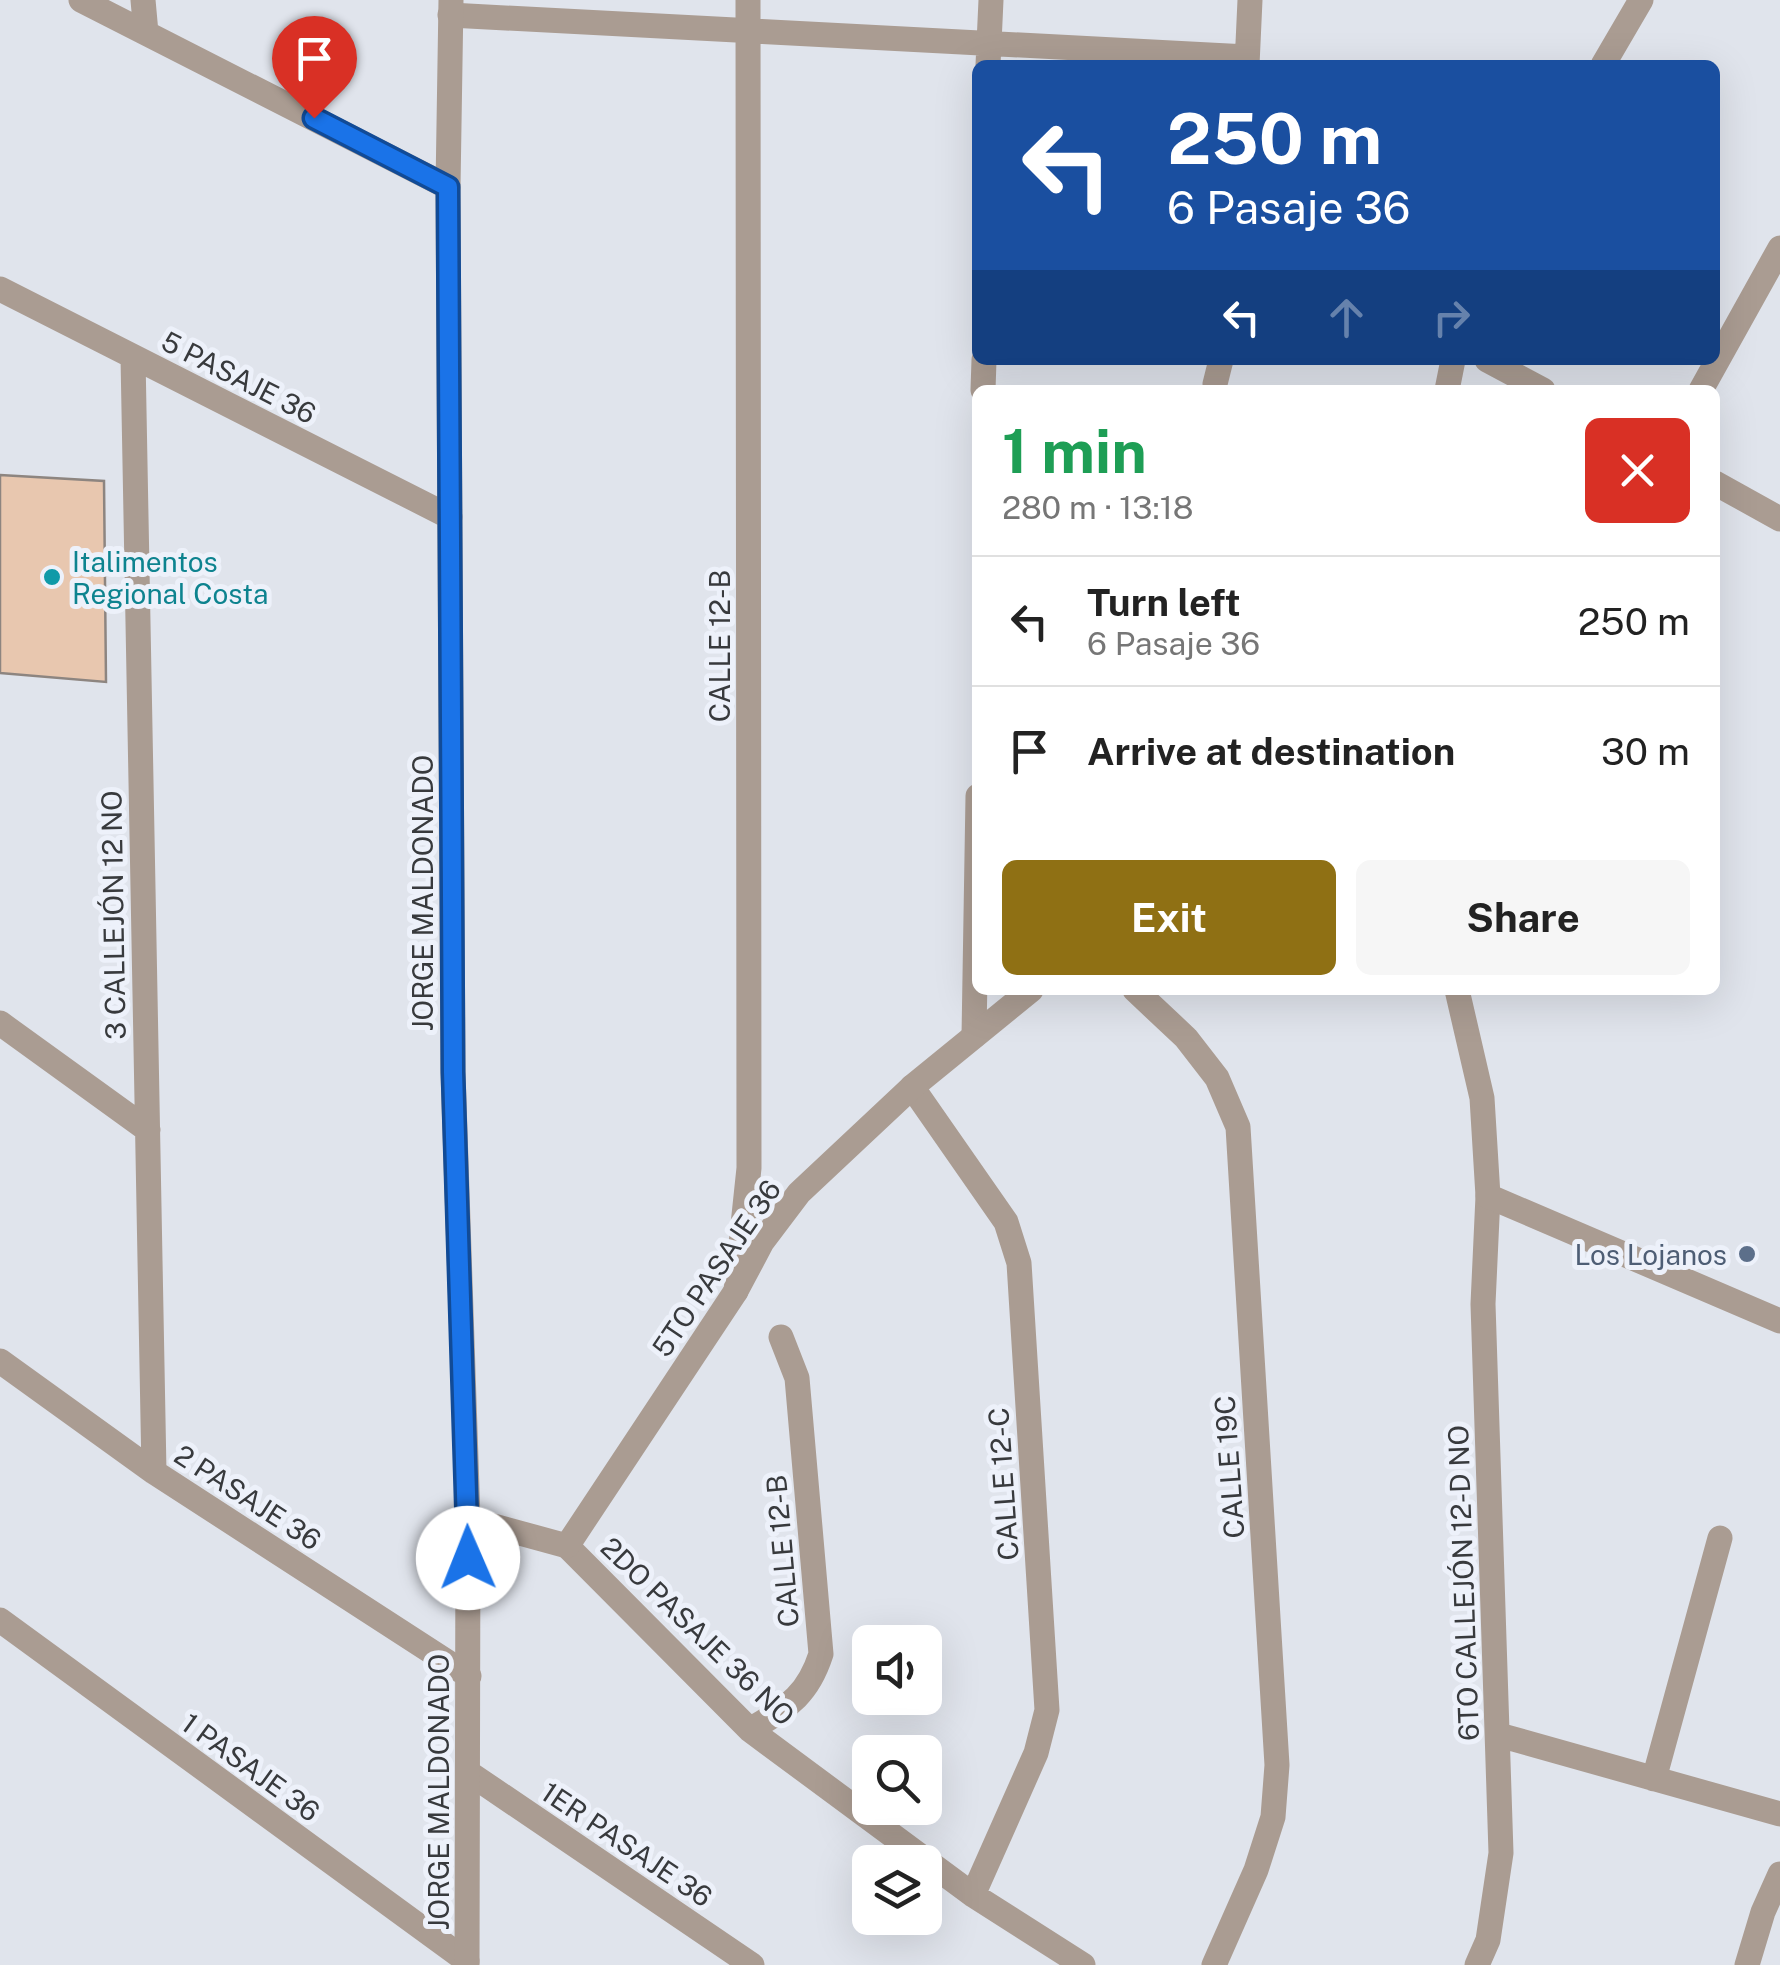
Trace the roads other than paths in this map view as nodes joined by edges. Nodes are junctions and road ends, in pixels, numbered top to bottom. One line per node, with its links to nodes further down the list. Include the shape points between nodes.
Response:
1 (81, 0): 9 (street)
2 (144, 0): 9 (street)
3 (748, 0): 8 (street, CALLE 12-B)
4 (990, 0): 10 (street)
5 (1250, 0): 12 (street)
6 (1641, 0): 13 (street)
7 (451, 8): 8 (street); 14 (street, JORGE MALDONADO)
8 (748, 30): 10 (street); 33 (street, CALLE 12-B, via 749,1168)
9 (146, 33): 14 (street)
10 (988, 54): 11 (street)
11 (1210, 60)
12 (1247, 60)
13 (1605, 60)
14 (448, 187): 22 (street, JORGE MALDONADO)
15 (1780, 248): 17 (street)
16 (0, 290): 18 (street, 5 PASAJE 36)
17 (1720, 356)
18 (133, 357): 22 (street, 5 PASAJE 36); 31 (street, 3 CALLEJÓN 12 NO)
19 (1496, 365): 20 (street)
20 (1533, 385)
21 (1720, 487): 23 (street)
22 (450, 517): 38 (street, JORGE MALDONADO, via 453,1072)
23 (1780, 518)
24 (975, 995): 29 (street)
25 (1025, 995): 29 (street, 5TO PASAJE 36)
26 (1140, 995): 53 (street, CALLE 19C, via 1218,1078 1238,1126 1277,1765 1272,1818 1256,1870)
27 (1458, 995): 32 (street, via 1482,1098)
28 (0, 1023): 31 (street)
29 (974, 1036): 30 (street, 5TO PASAJE 36)
30 (912, 1087): 33 (street, 5TO PASAJE 36, via 799,1193); 49 (street, CALLE 12-C, via 1006,1222 1019,1264 1047,1710 1036,1753)
31 (148, 1130): 37 (street, 3 CALLEJÓN 12 NO)
32 (1488, 1196): 34 (street); 44 (street, 6TO CALLEJÓN 12-D NO, via 1483,1304)
33 (736, 1291): 40 (street, 5TO PASAJE 36)
34 (1780, 1322)
35 (781, 1338): 43 (street, CALLE 12-B, via 797,1378 821,1654 791,1705)
36 (0, 1361): 37 (street, 2 PASAJE 36)
37 (154, 1472): 42 (street, 2 PASAJE 36)
38 (468, 1519): 40 (street); 42 (street, JORGE MALDONADO)
39 (1720, 1538): 46 (street)
40 (567, 1546): 43 (street, 2DO PASAJE 36 NO)
41 (0, 1620): 50 (street, 1 PASAJE 36)
42 (469, 1676): 45 (street, JORGE MALDONADO)
43 (750, 1730): 49 (street, 2DO PASAJE 36 NO)
44 (1499, 1735): 46 (street); 54 (street, 6TO CALLEJÓN 12-D NO, via 1501,1853 1488,1940)
45 (469, 1774): 50 (street, JORGE MALDONADO); 51 (street, 1ER PASAJE 36)
46 (1654, 1779): 47 (street)
47 (1780, 1814)
48 (1780, 1874): 55 (street)
49 (973, 1895): 52 (street, 2DO PASAJE 36 NO)
50 (467, 1963)
51 (752, 1965)
52 (1083, 1965)
53 (1214, 1965)
54 (1477, 1965)
55 (1747, 1965)

